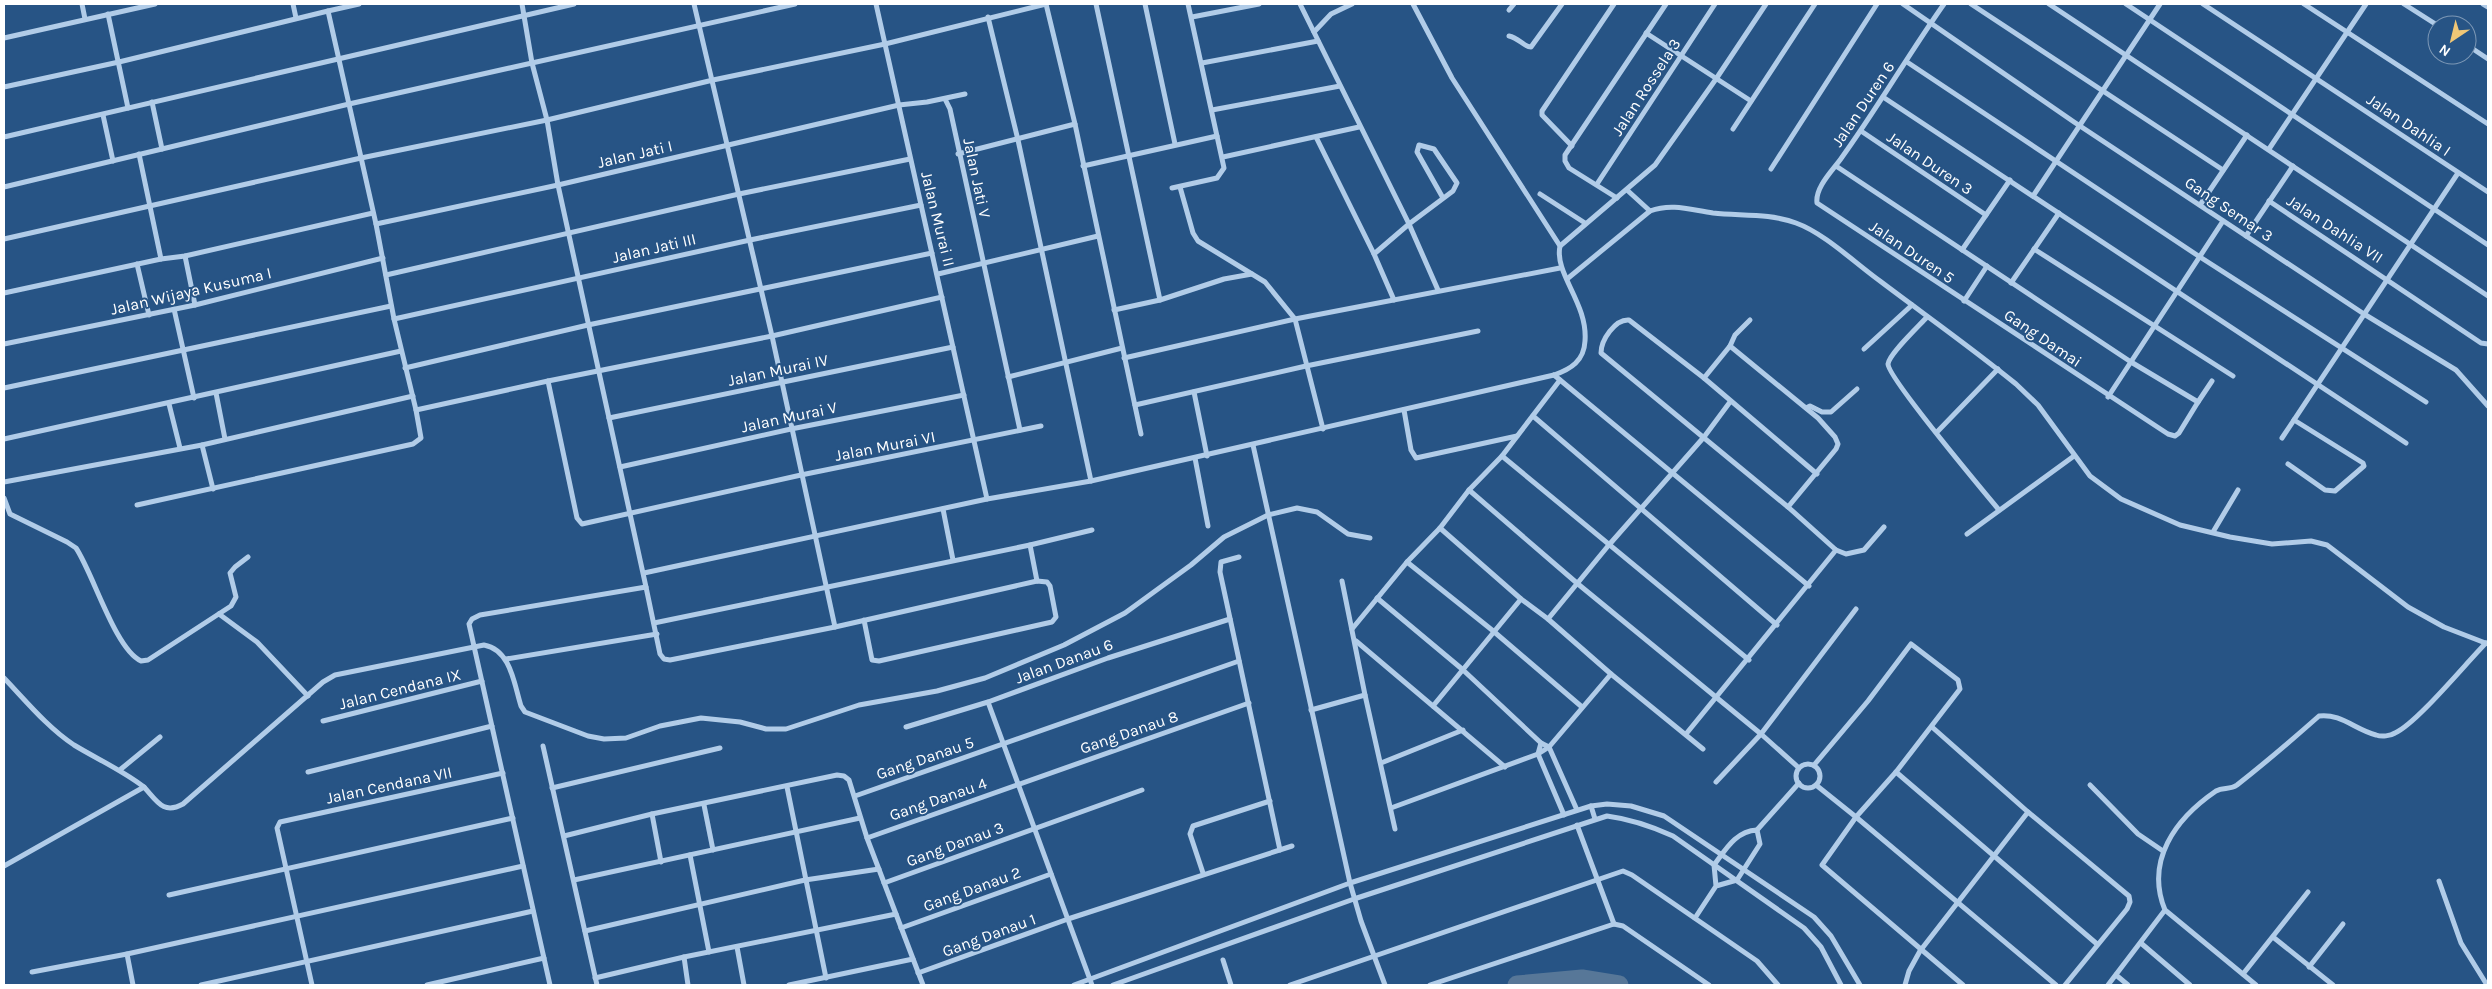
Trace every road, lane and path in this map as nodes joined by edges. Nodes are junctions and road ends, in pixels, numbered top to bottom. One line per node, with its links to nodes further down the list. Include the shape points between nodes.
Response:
1 (82, 4): 47 (street)
2 (155, 4): 38 (street)
3 (293, 4): 46 (street)
4 (359, 4): 41 (street)
5 (522, 4): 43 (street)
6 (574, 4): 43 (street)
7 (694, 4): 51 (street)
8 (795, 4): 51 (street)
9 (876, 4): 58 (street, Jalan Murai II)
10 (1046, 4): 37 (street); 86 (street)
11 (1096, 4): 104 (street)
12 (1145, 4): 98 (street)
13 (1188, 4): 45 (street)
14 (1259, 4): 45 (street)
15 (1300, 4): 52 (street)
16 (1352, 4): 52 (street, via 1331,14)
17 (1413, 4): 150 (street, via 1452,78)
18 (1514, 4): 40 (street)
19 (1562, 4): 55 (street, via 1531,47)
20 (1614, 4): 99 (street, via 1542,111 1542,115)
21 (1666, 4): 54 (street)
22 (1715, 4): 61 (street, Jalan Rossela 3)
23 (1766, 4): 70 (street)
24 (1815, 4): 77 (street)
25 (1877, 4): 113 (street)
26 (1903, 4): 50 (street, Gang Semar 3)
27 (1944, 4): 50 (street, Jalan Duren 6)
28 (1971, 4): 73 (street)
29 (2049, 4): 60 (street)
30 (2126, 4): 49 (street)
31 (2160, 4): 49 (street)
32 (2203, 4): 68 (street, Jalan Dahlia I)
33 (2304, 4): 53 (street)
34 (2366, 4): 53 (street)
35 (2404, 4): 48 (street)
36 (2483, 4): 39 (street)
37 (1032, 5): 44 (street)
38 (131, 6): 42 (street)
39 (2488, 7)
40 (1509, 10)
41 (328, 11): 46 (street); 62 (street)
42 (108, 14): 47 (street); 64 (street)
43 (524, 14): 62 (street); 66 (street)
44 (988, 17): 58 (street); 96 (street)
45 (1192, 17): 67 (street)
46 (296, 18): 64 (street)
47 (85, 19): 56 (street)
48 (2427, 19)
49 (2150, 20): 60 (street); 83 (street)
50 (1931, 24): 65 (street, Jalan Duren 6); 88 (street, Gang Semar 3)
51 (700, 26): 66 (street); 69 (street)
52 (1314, 32): 57 (street)
53 (2347, 32): 68 (street); 87 (street)
54 (1646, 33): 61 (street); 99 (street)
55 (1509, 36)
56 (4, 38)
57 (1318, 41): 67 (street); 71 (street)
58 (885, 44): 69 (street); 80 (street, Jalan Murai II)
59 (2477, 52): 63 (street)
60 (2126, 55): 73 (street); 92 (street)
61 (1681, 57): 70 (street); 117 (street, Jalan Rossela 3)
62 (338, 58): 78 (street); 79 (street)
63 (2488, 59)
64 (119, 62): 72 (street); 81 (street)
65 (1907, 62): 75 (street, Jalan Duren 6); 109 (street)
66 (532, 63): 79 (street); 85 (street)
67 (1202, 63): 82 (street)
68 (2317, 78): 83 (street); 115 (street, Jalan Dahlia I)
69 (713, 80): 85 (street); 97 (street)
70 (1716, 80): 77 (street); 122 (street, via 1655,165)
71 (1340, 86): 82 (street); 89 (street)
72 (4, 87)
73 (2102, 91): 88 (street); 114 (street)
74 (965, 94): 76 (street, Jalan Jati I)
75 (1884, 97): 91 (street, Jalan Duren 6); 116 (street)
76 (945, 99): 80 (street, Jalan Jati I); 103 (street, Jalan Jati V, via 950,109)
77 (1751, 101): 90 (street)
78 (152, 102): 81 (street); 100 (street)
79 (349, 104): 100 (street); 106 (street)
80 (899, 105): 97 (street, Jalan Jati I); 107 (street, Jalan Murai II)
81 (128, 108): 84 (street)
82 (1212, 110): 93 (street)
83 (2292, 114): 101 (street); 134 (street)
84 (103, 115): 94 (street); 108 (street)
85 (546, 120): 106 (street); 118 (street)
86 (1075, 124): 96 (street); 110 (street)
87 (2488, 124)
88 (2079, 126): 109 (street); 132 (street, Gang Semar 3)
89 (1360, 127): 95 (street); 142 (street)
90 (1733, 129)
91 (1861, 131): 111 (street, Jalan Duren 6); 138 (street, Jalan Duren 3)
92 (2247, 135): 101 (street); 114 (street)
93 (1217, 136): 98 (street); 105 (street)
94 (4, 137)
95 (1316, 137): 105 (street); 155 (street)
96 (1018, 140): 103 (street); 151 (street)
97 (728, 144): 118 (street, Jalan Jati I); 124 (street)
98 (1175, 144): 104 (street)
99 (1572, 146): 117 (street, via 1565,156 1569,168)
100 (162, 149): 102 (street)
101 (2269, 149): 112 (street)
102 (139, 154): 108 (street); 133 (street)
103 (958, 154): 160 (street, Jalan Jati V)
104 (1130, 156): 110 (street); 177 (street)
105 (1223, 157): 120 (street, via 1224,168 1217,178)
106 (362, 158): 133 (street); 136 (street)
107 (910, 159): 124 (street); 131 (street, Jalan Murai II)
108 (113, 161): 119 (street)
109 (2056, 162): 126 (street); 157 (street)
110 (1083, 166): 144 (street)
111 (1836, 166): 129 (street, Jalan Duren 6); 153 (street)
112 (2293, 166): 130 (street); 148 (street)
113 (1772, 169)
114 (2223, 170): 132 (street)
115 (2458, 172): 123 (street, Jalan Dahlia I); 134 (street)
116 (2010, 180): 126 (street); 138 (street)
117 (1597, 184): 128 (street)
118 (558, 185): 141 (street, Jalan Jati I); 143 (street)
119 (4, 187)
120 (1180, 187): 121 (street); 165 (street, via 1198,241)
121 (1172, 188)
122 (1628, 190): 128 (street); 135 (street)
123 (2488, 192)
124 (739, 194): 143 (street); 147 (street)
125 (1540, 194): 140 (street)
126 (2033, 196): 137 (street)
127 (1443, 198): 127 (street, via 1457,183 1434,149 1419,145 1416,152); 142 (street)
128 (1617, 198): 140 (street)
129 (1816, 198): 179 (street, Jalan Duren 5, via 1817,203)
130 (2269, 201): 145 (street); 168 (street, Jalan Dahlia VII)
131 (921, 205): 147 (street, Jalan Jati III); 154 (street, Jalan Murai II)
132 (2200, 205): 139 (street, Gang Semar 3)
133 (151, 206): 146 (street); 159 (street)
134 (2434, 209): 148 (street); 149 (street)
135 (1650, 211): 169 (street); 181 (street, via 1671,206 1722,214 1764,216 1797,223)
136 (373, 213): 141 (street); 156 (street)
137 (2059, 213): 152 (street); 173 (street)
138 (1986, 215): 153 (street)
139 (2223, 221): 145 (street, Gang Semar 3); 157 (street)
140 (1585, 223): 150 (street)
141 (376, 224): 158 (street)
142 (1409, 224): 155 (street); 172 (street)
143 (568, 232): 166 (street); 167 (street)
144 (1098, 236): 151 (street); 184 (street)
145 (2246, 236): 185 (street, Gang Semar 3)
146 (4, 239)
147 (750, 240): 167 (street, Jalan Jati III); 171 (street)
148 (2410, 244): 168 (street); 175 (street)
149 (2488, 245)
150 (1560, 246): 163 (street)
151 (1040, 249): 160 (street); 206 (street)
152 (2034, 249): 170 (street); 192 (street)
153 (1962, 250): 162 (street)
154 (932, 253): 164 (street, Jalan Murai II); 171 (street)
155 (1374, 254): 178 (street)
156 (185, 256): 159 (street); 180 (street)
157 (2200, 256): 173 (street); 200 (street)
158 (383, 258): 166 (street); 180 (street, Jalan Wijaya Kusuma I)
159 (161, 259): 161 (street)
160 (982, 262): 164 (street); 213 (street, Jalan Jati V)
161 (137, 264): 174 (street); 186 (street)
162 (1986, 266): 170 (street); 179 (street, Jalan Duren 5)
163 (1560, 268): 169 (street); 172 (street)
164 (938, 274): 176 (street, Jalan Murai II)
165 (1252, 274): 177 (street, via 1224,278); 189 (street, via 1265,282)
166 (386, 275): 182 (street)
167 (578, 278): 188 (street, Jalan Jati III); 191 (street)
168 (2387, 278): 185 (street); 196 (street, Jalan Dahlia VII, via 2481,343)
169 (1567, 279): 211 (street, via 1584,318 1585,346 1570,369)
170 (2011, 283): 205 (street)
171 (760, 289): 191 (street); 194 (street)
172 (1438, 290): 178 (street)
173 (2177, 291): 192 (street); 219 (street)
174 (4, 293)
175 (2488, 296)
176 (942, 297): 194 (street); 198 (street, Jalan Murai II)
177 (1160, 300): 184 (street)
178 (1394, 300): 189 (street)
179 (1964, 301): 226 (street, Gang Damai)
180 (195, 305): 183 (street, Jalan Wijaya Kusuma I)
181 (1912, 305): 187 (street); 201 (street)
182 (392, 306): 188 (street); 203 (street)
183 (174, 309): 186 (street, Jalan Wijaya Kusuma I); 203 (street)
184 (1114, 310): 199 (street)
185 (2364, 314): 200 (street); 233 (street, Gang Semar 3, via 2456,370)
186 (150, 315): 195 (street, Jalan Wijaya Kusuma I)
187 (1927, 317): 209 (street); 244 (street, via 1888,363 1903,390)
188 (394, 319): 202 (street)
189 (1295, 319): 204 (street); 207 (street)
190 (1750, 320): 197 (street, via 1735,335)
191 (588, 325): 208 (street); 210 (street)
192 (2154, 325): 205 (street); 212 (street)
193 (1478, 331): 207 (street)
194 (772, 336): 210 (street); 218 (street)
195 (4, 344)
196 (2488, 344)
197 (1730, 346): 214 (street); 234 (street)
198 (953, 347): 218 (street, Jalan Murai IV); 224 (street, Jalan Murai II)
199 (1122, 348): 204 (street); 206 (street)
200 (2340, 348): 219 (street); 230 (street)
201 (1864, 349)
202 (401, 351): 208 (street); 223 (street)
203 (183, 352): 220 (street); 227 (street)
204 (1124, 358): 232 (street)
205 (2131, 362): 226 (street); 229 (street)
206 (1064, 363): 213 (street); 265 (street)
207 (1306, 366): 222 (street); 242 (street)
208 (405, 368): 225 (street)
209 (1998, 369): 244 (street); 258 (street, via 2038,405)
210 (600, 372): 216 (street); 238 (street)
211 (1554, 376): 215 (street); 236 (street)
212 (2233, 376)
213 (1008, 377): 243 (street, Jalan Jati V)
214 (1704, 378): 228 (street); 247 (street, via 1629,320 1620,322 1601,344 1601,353)
215 (1560, 380): 237 (street); 262 (street)
216 (548, 381): 235 (street); 277 (street, Jalan Murai VI, via 577,518 582,524)
217 (2212, 381): 229 (street)
218 (782, 382): 238 (street, Jalan Murai IV); 241 (street)
219 (2318, 384): 239 (street); 252 (street)
220 (4, 388)
221 (1856, 389): 234 (street, via 1830,412)
222 (1194, 392): 232 (street); 256 (street)
223 (216, 393): 227 (street); 248 (street)
224 (964, 395): 241 (street, Jalan Murai V); 251 (street, Jalan Murai II)
225 (413, 396): 235 (street); 248 (street)
226 (2108, 396): 229 (street, Gang Damai, via 2176,436)
227 (194, 398): 231 (street)
228 (1730, 402): 247 (street); 263 (street)
229 (2198, 402)
230 (2426, 402)
231 (169, 404): 250 (street); 255 (street)
232 (1135, 405): 245 (street)
233 (2488, 406)
234 (1806, 408): 263 (street, via 1836,436 1838,444)
235 (416, 410): 267 (street, via 421,438 413,444)
236 (1404, 410): 242 (street); 246 (street, via 1411,450 1416,458)
237 (1533, 416): 246 (street); 275 (street)
238 (609, 418): 261 (street)
239 (2294, 420): 249 (street); 260 (street, via 2364,466 2331,492)
240 (1041, 426): 243 (street, Jalan Murai VI)
241 (791, 429): 261 (street, Jalan Murai V); 264 (street)
242 (1323, 429): 254 (street)
243 (1020, 430): 251 (street, Jalan Murai VI)
244 (1937, 432): 276 (street)
245 (1141, 434)
246 (1518, 435): 257 (street)
247 (1704, 437): 262 (street); 273 (street)
248 (225, 438): 253 (street)
249 (2282, 438)
250 (4, 439)
251 (974, 440): 264 (street, Jalan Murai VI); 271 (street, Jalan Murai II)
252 (2406, 442)
253 (202, 445): 255 (street); 267 (street)
254 (1253, 445): 256 (street); 278 (street)
255 (180, 448): 266 (street)
256 (1207, 456): 259 (street)
257 (1502, 456): 268 (street); 288 (street)
258 (2074, 456): 276 (street); 283 (street, via 2098,484 2121,499 2180,525)
259 (1195, 458): 265 (street); 279 (street)
260 (2288, 464)
261 (620, 467): 277 (street)
262 (1672, 472): 275 (street); 299 (street)
263 (1817, 474): 273 (street)
264 (801, 475): 277 (street, Jalan Murai VI); 285 (street)
265 (1091, 481): 271 (street)
266 (4, 482)
267 (213, 488): 272 (street)
268 (1469, 490): 281 (street); 297 (street)
269 (2238, 490): 283 (street)
270 (4, 498): 304 (street, via 10,514 76,548 110,619 133,656 139,660 148,660)
271 (986, 499): 274 (street)
272 (137, 505)
273 (1788, 507): 289 (street)
274 (943, 509): 285 (street); 292 (street)
275 (1639, 510): 288 (street); 309 (street)
276 (1999, 510): 284 (street)
277 (630, 515): 294 (street)
278 (1268, 516): 286 (street, via 1297,508 1317,512 1348,534); 317 (street, via 1224,537 1125,613 1064,645 984,678 937,691 867,703 786,729 766,729 708,718 660,726 626,738 588,736 525,712); 331 (street)
279 (1208, 526)
280 (1884, 527): 289 (street, via 1864,550 1846,554)
281 (1440, 528): 293 (street); 302 (street)
282 (1092, 530): 287 (street)
283 (2212, 532): 315 (street, via 2272,544 2311,541 2327,545 2408,607 2444,627)
284 (1966, 534)
285 (816, 537): 294 (street); 298 (street)
286 (1370, 538)
287 (1030, 545): 292 (street); 295 (street)
288 (1608, 546): 297 (street); 318 (street)
289 (1836, 550): 299 (street)
290 (248, 556): 304 (street, via 231,571 236,600)
291 (1239, 557): 305 (street, via 1225,560 1220,565)
292 (953, 560): 298 (street)
293 (1407, 562): 301 (street); 312 (street)
294 (644, 573): 300 (street)
295 (1037, 581): 307 (street); 307 (street, via 1047,582 1050,586 1056,617 1052,622 879,661 872,660)
296 (1342, 581): 311 (street)
297 (1578, 584): 306 (street); 326 (street)
298 (826, 586): 308 (street); 310 (street)
299 (1809, 586): 309 (street)
300 (646, 587): 308 (street); 316 (street, via 474,617 469,627)
301 (1377, 598): 311 (street); 320 (street)
302 (1521, 599): 306 (street); 312 (street)
303 (1856, 609): 338 (street)
304 (219, 614): 325 (street, via 257,642)
305 (1230, 619): 319 (street); 327 (street, Jalan Danau 6, via 1108,658)
306 (1548, 619): 321 (street)
307 (864, 620): 310 (street)
308 (654, 623): 313 (street)
309 (1777, 625): 318 (street)
310 (835, 626): 313 (street, via 670,660 660,654)
311 (1352, 629): 314 (street)
312 (1494, 632): 320 (street); 330 (street)
313 (657, 634): 317 (street)
314 (1356, 641): 324 (street); 329 (street)
315 (2487, 643): 387 (street, via 2396,733 2378,736 2330,714 2319,716 2235,786 2215,792 2177,828)
316 (474, 647): 317 (street, via 495,648); 323 (street); 325 (street, via 335,675)
317 (506, 659)
318 (1749, 660): 326 (street)
319 (1239, 661): 328 (street); 341 (street, Gang Danau 5)
320 (1462, 669): 329 (street); 340 (street)
321 (1610, 674): 330 (street); 337 (street)
322 (4, 678): 351 (street, via 73,744)
323 (482, 681): 332 (street, Jalan Cendana IX); 333 (street)
324 (1365, 695): 331 (street); 347 (street)
325 (308, 696): 359 (street, via 174,809 165,807)
326 (1715, 697): 337 (street); 338 (street)
327 (988, 702): 334 (street, Jalan Danau 6); 341 (street)
328 (1248, 704): 356 (street, Gang Danau 8); 365 (street)
329 (1433, 706): 336 (street)
330 (1582, 707): 343 (street)
331 (1310, 710): 406 (street)
332 (324, 721)
333 (492, 726): 352 (street); 354 (street)
334 (906, 727)
335 (1932, 727): 348 (street, via 1960,685 1958,680 1910,644 1868,701); 353 (street); 370 (street)
336 (1463, 730): 347 (street); 349 (street)
337 (1686, 734): 345 (street)
338 (1761, 734): 350 (street); 355 (street)
339 (160, 737): 351 (street)
340 (1541, 743): 343 (street); 346 (street)
341 (1003, 745): 356 (street); 364 (street, Gang Danau 5)
342 (542, 746): 362 (street)
343 (1549, 747): 346 (street); 369 (street)
344 (720, 748): 362 (street)
345 (1703, 749)
346 (1538, 754): 349 (street); 372 (street)
347 (1381, 763): 368 (street)
348 (1814, 765): 350 (street, via 1806,764); 360 (street, via 1820,775)
349 (1505, 767): 368 (street)
350 (1799, 768): 357 (street, via 1796,776)
351 (121, 770): 359 (street)
352 (308, 772)
353 (1896, 772): 373 (street); 390 (street)
354 (503, 773): 374 (street); 395 (street, Jalan Cendana VII, via 280,822 277,828)
355 (1716, 782)
356 (1018, 784): 378 (street); 383 (street, Gang Danau 4)
357 (1799, 784): 360 (street, via 1807,788); 380 (street)
358 (2090, 784): 387 (street, via 2138,834)
359 (144, 786): 393 (street)
360 (1816, 786): 373 (street)
361 (787, 787): 364 (street, via 837,775 849,780); 366 (street); 381 (street)
362 (552, 788): 382 (street)
363 (1142, 790): 378 (street, Gang Danau 3)
364 (855, 796): 375 (street)
365 (1270, 801): 386 (street); 398 (street, via 1192,826 1190,834)
366 (704, 805): 371 (street); 385 (street)
367 (1591, 806): 369 (street); 376 (street); 388 (street, via 1632,806 1664,816)
368 (1391, 808): 379 (street)
369 (1577, 810): 372 (street)
370 (2028, 812): 390 (street); 425 (street, via 2129,896 2129,906)
371 (652, 814): 382 (street); 391 (street)
372 (1564, 815): 406 (street)
373 (1856, 817): 411 (street); 428 (street, via 1822,864)
374 (513, 818): 394 (street); 395 (street)
375 (860, 818): 381 (street); 383 (street)
376 (1595, 819): 377 (street); 392 (street, via 1607,816 1656,828)
377 (1577, 825): 402 (street); 410 (street)
378 (1034, 829): 399 (street); 405 (street, Gang Danau 3)
379 (1396, 829)
380 (1757, 830): 388 (street, via 1742,832); 396 (street, via 1760,844)
381 (797, 833): 385 (street); 401 (street)
382 (564, 836): 400 (street)
383 (867, 838): 397 (street)
384 (1292, 846): 386 (street, Gang Danau 1)
385 (713, 850): 389 (street)
386 (1280, 850): 398 (street, Gang Danau 1)
387 (2163, 851): 413 (street, via 2158,879)
388 (1723, 854): 392 (street); 396 (street)
389 (690, 855): 391 (street); 412 (street)
390 (1993, 857): 411 (street); 425 (street)
391 (661, 862): 400 (street)
392 (1714, 865): 403 (street); 407 (street)
393 (4, 866)
394 (523, 866): 414 (street); 416 (street)
395 (286, 869): 409 (street); 416 (street)
396 (1745, 869): 403 (street); 465 (street, via 1814,917 1831,936)
397 (879, 870): 401 (street); 405 (street)
398 (1203, 873): 418 (street, Gang Danau 1)
399 (1051, 874): 418 (street); 421 (street, Gang Danau 2)
400 (574, 880): 422 (street)
401 (805, 880): 412 (street); 423 (street)
402 (1599, 880): 417 (street, via 1610,874 1627,872); 419 (street); 431 (street)
403 (1736, 880): 407 (street); 464 (street, via 1804,928 1820,947)
404 (2439, 881): 445 (street, via 2460,942)
405 (884, 883): 415 (street)
406 (1350, 883): 410 (street); 444 (street)
407 (1716, 886): 417 (street)
408 (2308, 892): 424 (street)
409 (169, 895)
410 (1354, 899): 431 (street); 457 (street)
411 (1957, 903): 428 (street); 468 (street)
412 (698, 905): 422 (street); 429 (street)
413 (2166, 910): 426 (street); 440 (street)
414 (534, 912): 433 (street); 436 (street)
415 (896, 914): 421 (street); 423 (street)
416 (296, 915): 430 (street); 436 (street)
417 (1695, 918): 463 (street, via 1757,961)
418 (1068, 919): 439 (street, Gang Danau 1); 444 (street)
419 (1614, 924): 461 (street); 462 (street, via 1623,926)
420 (2343, 924): 437 (street)
421 (901, 928): 434 (street)
422 (585, 931): 442 (street)
423 (815, 932): 427 (street); 443 (street)
424 (2273, 937): 437 (street); 440 (street)
425 (2097, 944): 469 (street)
426 (2142, 944): 441 (street); 472 (street)
427 (737, 947): 429 (street); 453 (street)
428 (1920, 951): 466 (street); 467 (street)
429 (709, 952): 432 (street)
430 (127, 954): 438 (street); 446 (street)
431 (1372, 955): 459 (street); 460 (street)
432 (684, 957): 442 (street); 452 (street)
433 (544, 958): 449 (street); 450 (street)
434 (913, 959): 439 (street); 443 (street)
435 (1222, 960): 458 (street)
436 (308, 962): 447 (street); 448 (street)
437 (2309, 966): 474 (street)
438 (32, 972)
439 (918, 973): 455 (street)
440 (2243, 974): 473 (street)
441 (2116, 975): 470 (street); 471 (street)
442 (595, 978): 451 (street)
443 (826, 978): 454 (street)
444 (1091, 982): 456 (street)
445 (2485, 983): 475 (street)
446 (133, 985)
447 (201, 985)
448 (312, 985)
449 (427, 985)
450 (550, 985)
451 (597, 985)
452 (688, 985)
453 (744, 985)
454 (789, 985)
455 (922, 985)
456 (1074, 985)
457 (1113, 985)
458 (1232, 985)
459 (1290, 985)
460 (1385, 985)
461 (1430, 985)
462 (1709, 985)
463 (1778, 985)
464 (1840, 985)
465 (1860, 985)
466 (1906, 985)
467 (1963, 985)
468 (2056, 985)
469 (2065, 985)
470 (2108, 985)
471 (2128, 985)
472 (2190, 985)
473 (2256, 985)
474 (2333, 985)
475 (2477, 985)

